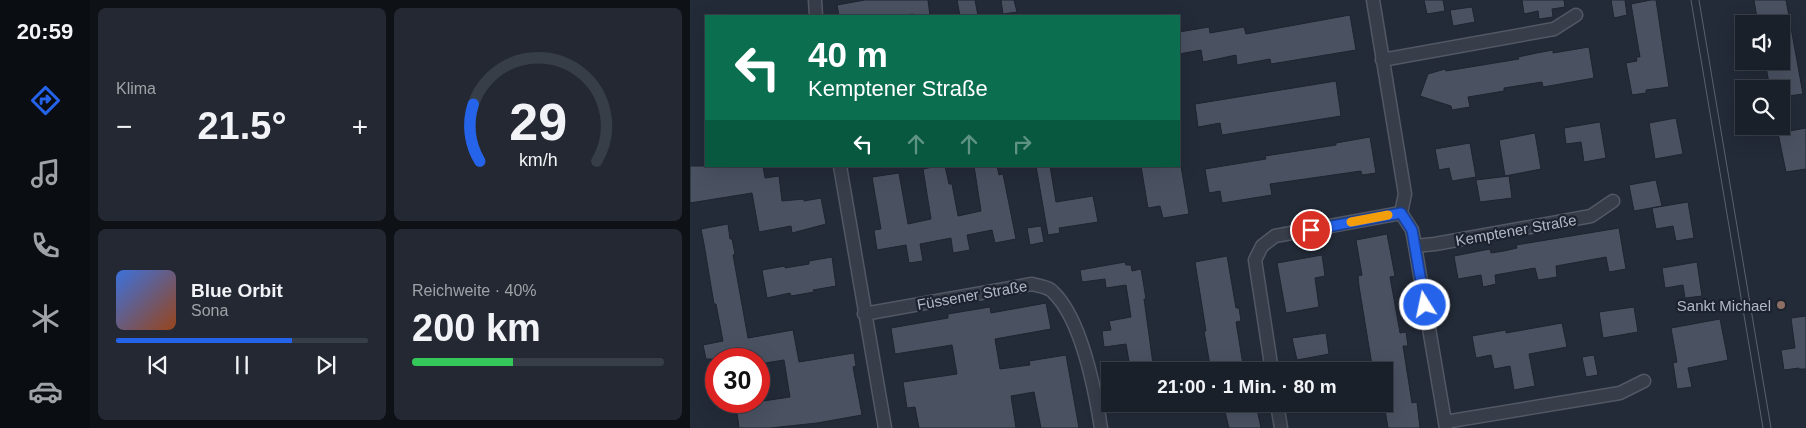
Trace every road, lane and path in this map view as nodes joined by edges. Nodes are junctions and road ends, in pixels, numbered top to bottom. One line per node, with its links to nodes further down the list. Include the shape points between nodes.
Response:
1 (815, 0): 3 (street)
2 (1373, 0): 5 (street)
3 (816, 15)
4 (1576, 15): 5 (street, via 1554,29)
5 (1382, 60): 8 (street, via 1406,194)
6 (840, 167): 10 (street)
7 (1613, 201): 9 (street, Kemptener Straße, via 1591,216)
8 (1401, 213): 9 (street, via 1412,230); 11 (street, via 1275,236 1262,246 1255,260)
9 (1415, 246): 14 (street)
10 (864, 314): 15 (street); 16 (street, Füssener Straße, via 1032,284 1052,290 1066,308 1081,342 1096,394)
11 (1271, 362)
12 (1644, 381): 14 (street, via 1620,393)
13 (1278, 412): 17 (street)
14 (1445, 425)
15 (884, 428)
16 (1101, 428)
17 (1281, 428)

